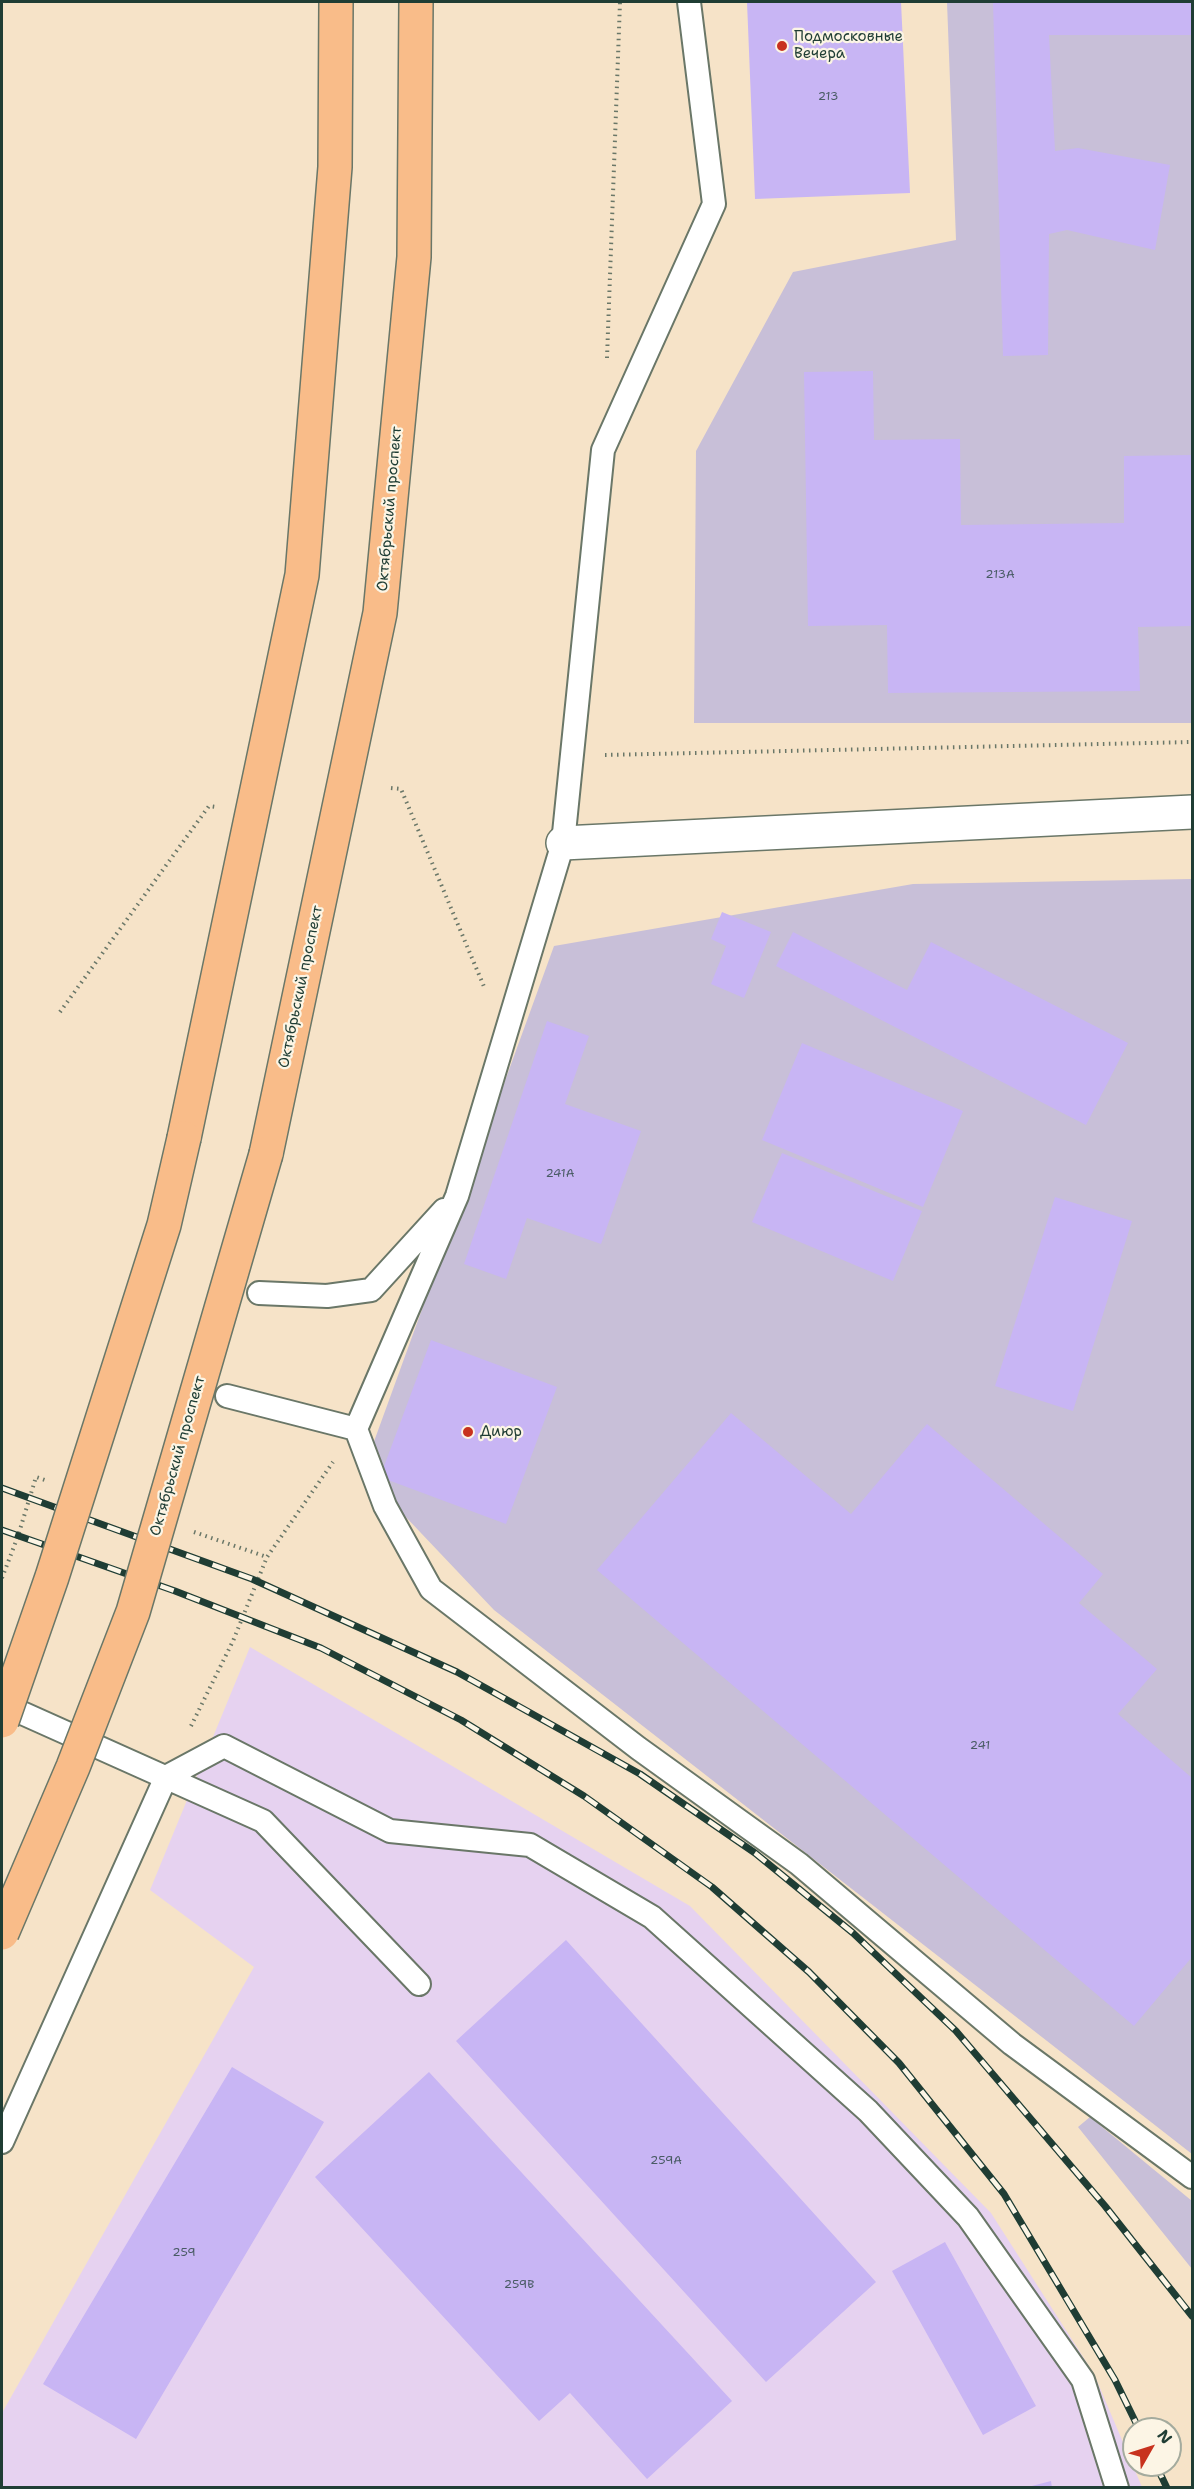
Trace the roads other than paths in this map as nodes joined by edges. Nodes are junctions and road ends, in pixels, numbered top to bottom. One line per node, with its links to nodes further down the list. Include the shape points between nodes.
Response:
1 (336, 2): 11 (main road, bridge, via 336,167 302,575 164,1225)
2 (416, 2): 13 (main road, Октябрьский проспект, bridge, via 414,257 380,613 266,1154 133,1612 73,1767)
3 (689, 2): 5 (lane, via 714,204 603,450)
4 (1192, 812): 5 (street)
5 (563, 843): 6 (lane)
6 (457, 1196): 7 (lane, via 371,1290 327,1296); 9 (lane)
7 (259, 1293)
8 (226, 1396): 9 (lane)
9 (356, 1429): 16 (lane, via 385,1506 431,1589 638,1748 799,1864 1012,2044)
10 (2, 1704): 12 (lane)
11 (2, 1721)
12 (166, 1777): 14 (lane, via 263,1821); 15 (lane); 17 (lane, via 224,1746 390,1831 530,1845 652,1917 868,2111 968,2217 1083,2380)
13 (2, 1933)
14 (419, 1984)
15 (2, 2142)
16 (1192, 2177)
17 (1117, 2487)

